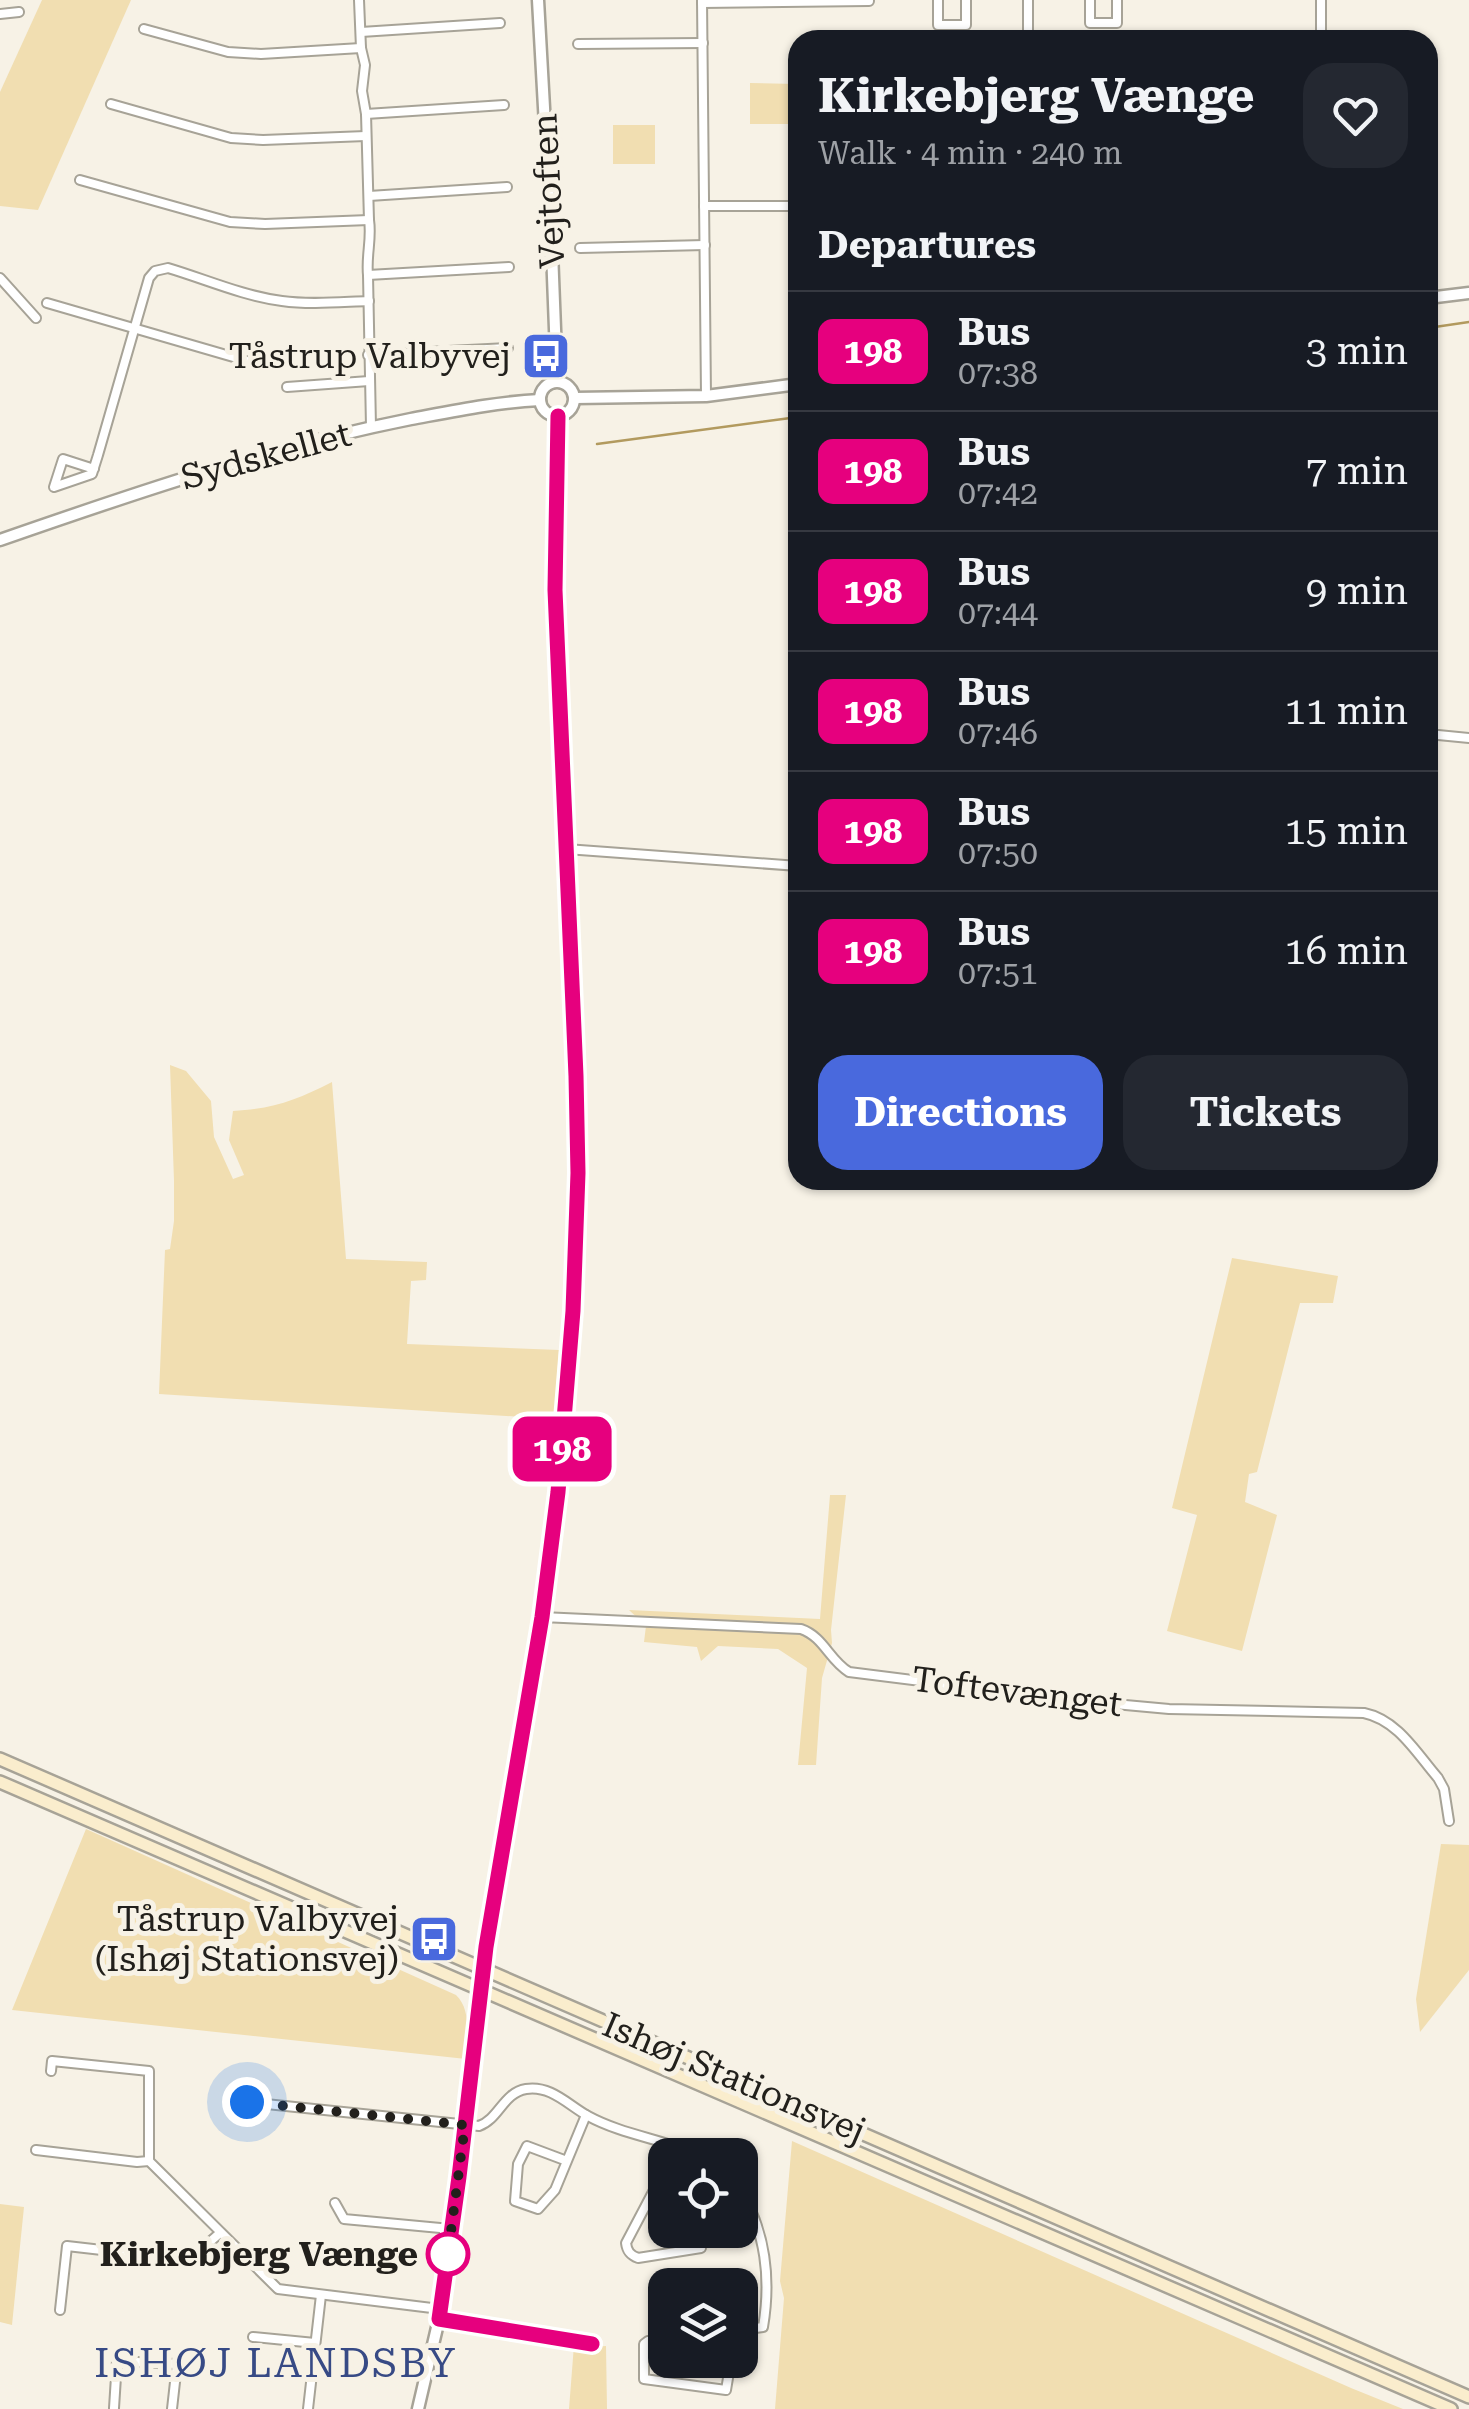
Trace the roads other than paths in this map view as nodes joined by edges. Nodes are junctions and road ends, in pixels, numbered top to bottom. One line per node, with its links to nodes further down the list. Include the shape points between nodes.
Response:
1 (359, 0): 17 (street)
2 (538, 0): 46 (street, Vejtoften)
3 (938, 0): 4 (street, via 938,25 966,25)
4 (966, 0)
5 (1028, 0): 15 (street)
6 (1090, 0): 7 (street, via 1090,24 1106,24 1118,23)
7 (1118, 0)
8 (1321, 0): 16 (street)
9 (702, 1): 10 (street); 18 (street)
10 (869, 2)
11 (19, 12): 12 (street)
12 (0, 14)
13 (500, 23): 17 (street)
14 (144, 29): 20 (street, via 228,52)
15 (1028, 30)
16 (1321, 30)
17 (361, 32): 20 (street)
18 (703, 42): 19 (street); 28 (street)
19 (578, 44)
20 (361, 48): 23 (street)
21 (112, 104): 24 (street, via 232,138)
22 (504, 106): 23 (street)
23 (366, 114): 24 (street)
24 (366, 136): 27 (street)
25 (80, 180): 30 (street, via 230,222)
26 (507, 186): 27 (street)
27 (369, 196): 30 (street)
28 (704, 206): 29 (street); 31 (street)
29 (788, 206)
30 (369, 220): 34 (street)
31 (705, 246): 32 (street); 49 (street)
32 (580, 248)
33 (509, 267): 34 (street)
34 (368, 275): 38 (street)
35 (0, 278): 40 (street)
36 (1469, 292): 37 (street)
37 (1438, 297)
38 (369, 301): 41 (street, via 263,298 161,268 150,278); 43 (street)
39 (47, 303): 41 (street)
40 (36, 318)
41 (134, 328): 44 (street); 54 (street)
42 (508, 348): 43 (street)
43 (368, 354): 45 (street)
44 (254, 363)
45 (369, 381): 48 (street); 53 (street)
46 (557, 381): 50 (street); 51 (street, via 544,386)
47 (788, 385): 49 (street)
48 (287, 387)
49 (706, 396): 50 (street)
50 (575, 398): 52 (street)
51 (540, 400): 52 (street); 53 (street, Sydskellet)
52 (558, 416): 58 (street, via 555,590)
53 (371, 427): 55 (street, Sydskellet, via 147,489)
54 (94, 469): 54 (street, via 62,460 54,486 92,474)
55 (0, 540)
56 (1438, 736): 57 (street)
57 (1469, 738)
58 (566, 849): 59 (street); 60 (street, via 578,1189 558,1492)
59 (788, 865)
60 (542, 1617): 63 (street, Toftevænget, via 801,1629 822,1641 849,1672 1071,1700 1364,1713 1390,1723 1438,1778); 64 (street)
61 (0, 1759): 64 (main road, Ishøj Stationsvej)
62 (0, 1782): 65 (main road, Ishøj Stationsvej)
63 (1450, 1821)
64 (484, 1970): 65 (street); 89 (main road, Ishøj Stationsvej)
65 (482, 1989): 69 (street); 94 (main road, Ishøj Stationsvej)
66 (50, 2071): 72 (street, via 52,2061 150,2071)
67 (247, 2102): 69 (street)
68 (586, 2115): 69 (street, via 556,2094 528,2088 507,2098 486,2124); 70 (street); 73 (street)
69 (465, 2125): 76 (street)
70 (648, 2141)
71 (36, 2150): 72 (street)
72 (148, 2161): 78 (street)
73 (567, 2161): 73 (street, via 556,2190 538,2209 514,2201 527,2146)
74 (335, 2203): 76 (street, via 344,2218)
75 (648, 2203): 79 (street, via 626,2243 631,2256)
76 (452, 2229): 82 (street)
77 (758, 2229): 83 (street, via 768,2301 764,2327)
78 (220, 2233): 80 (street, via 278,2289); 81 (street, via 189,2260 67,2246)
79 (701, 2248)
80 (321, 2296): 82 (street); 86 (street)
81 (60, 2310)
82 (440, 2314): 87 (street); 93 (street)
83 (758, 2328)
84 (253, 2337): 86 (street)
85 (648, 2341): 88 (street, via 644,2379 726,2390)
86 (316, 2343): 92 (street)
87 (592, 2344)
88 (728, 2378)
89 (1469, 2397)
90 (114, 2408): 91 (street, via 117,2361 177,2364)
91 (172, 2409)
92 (308, 2409)
93 (418, 2409)
94 (1450, 2409)

